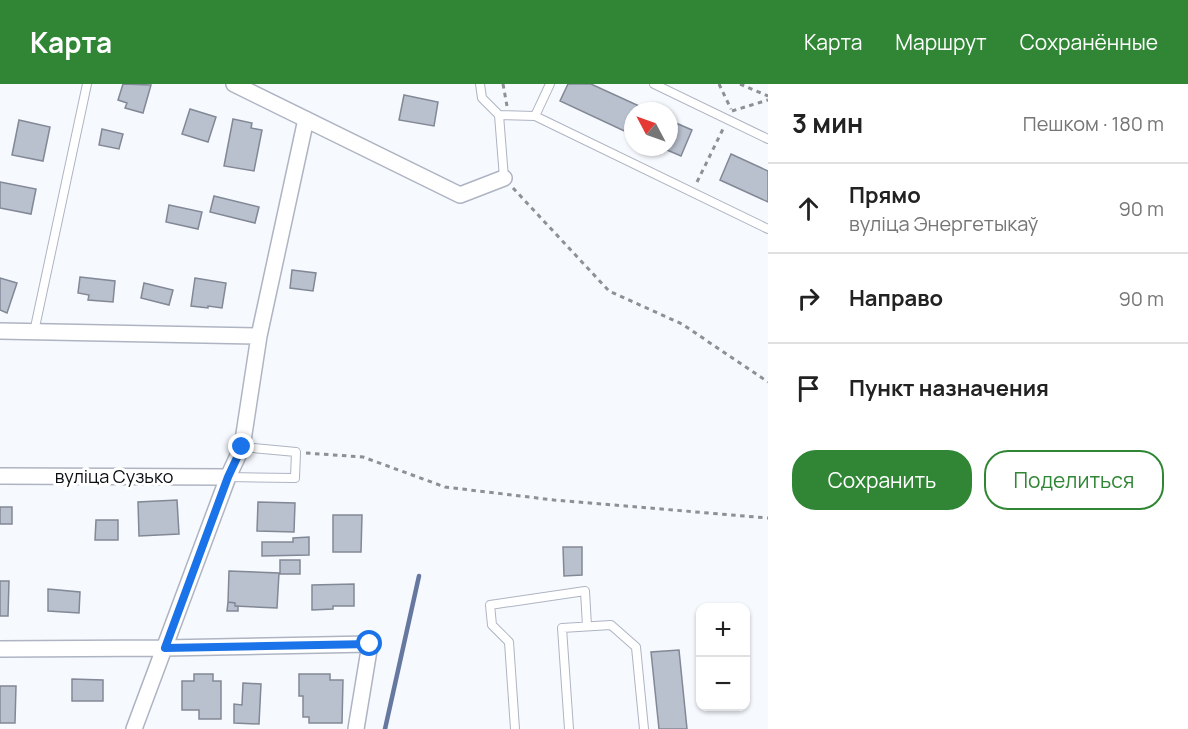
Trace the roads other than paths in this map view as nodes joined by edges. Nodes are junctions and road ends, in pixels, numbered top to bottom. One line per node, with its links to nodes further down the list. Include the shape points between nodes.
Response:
1 (87, 84): 13 (lane)
2 (234, 84): 8 (street)
3 (480, 84): 6 (lane, via 482,98)
4 (550, 84): 7 (lane)
5 (654, 84): 9 (lane)
6 (499, 115): 7 (lane); 10 (lane)
7 (535, 116): 11 (lane)
8 (306, 119): 10 (street, via 460,195); 14 (street)
9 (768, 139)
10 (504, 178)
11 (768, 229)
12 (0, 332): 13 (street)
13 (34, 332): 14 (street)
14 (259, 336): 15 (street)
15 (242, 447): 17 (street); 17 (lane, via 296,452 295,478)
16 (0, 476): 17 (street, вуліца Сузько)
17 (228, 477): 19 (street)
18 (586, 626): 23 (lane, via 585,591 490,605 492,625 509,642); 24 (lane, via 562,628); 25 (lane, via 611,625 636,647)
19 (165, 648): 20 (street); 21 (street); 22 (street, via 370,644)
20 (0, 650)
21 (134, 729)
22 (356, 729)
23 (515, 729)
24 (569, 729)
25 (644, 729)

